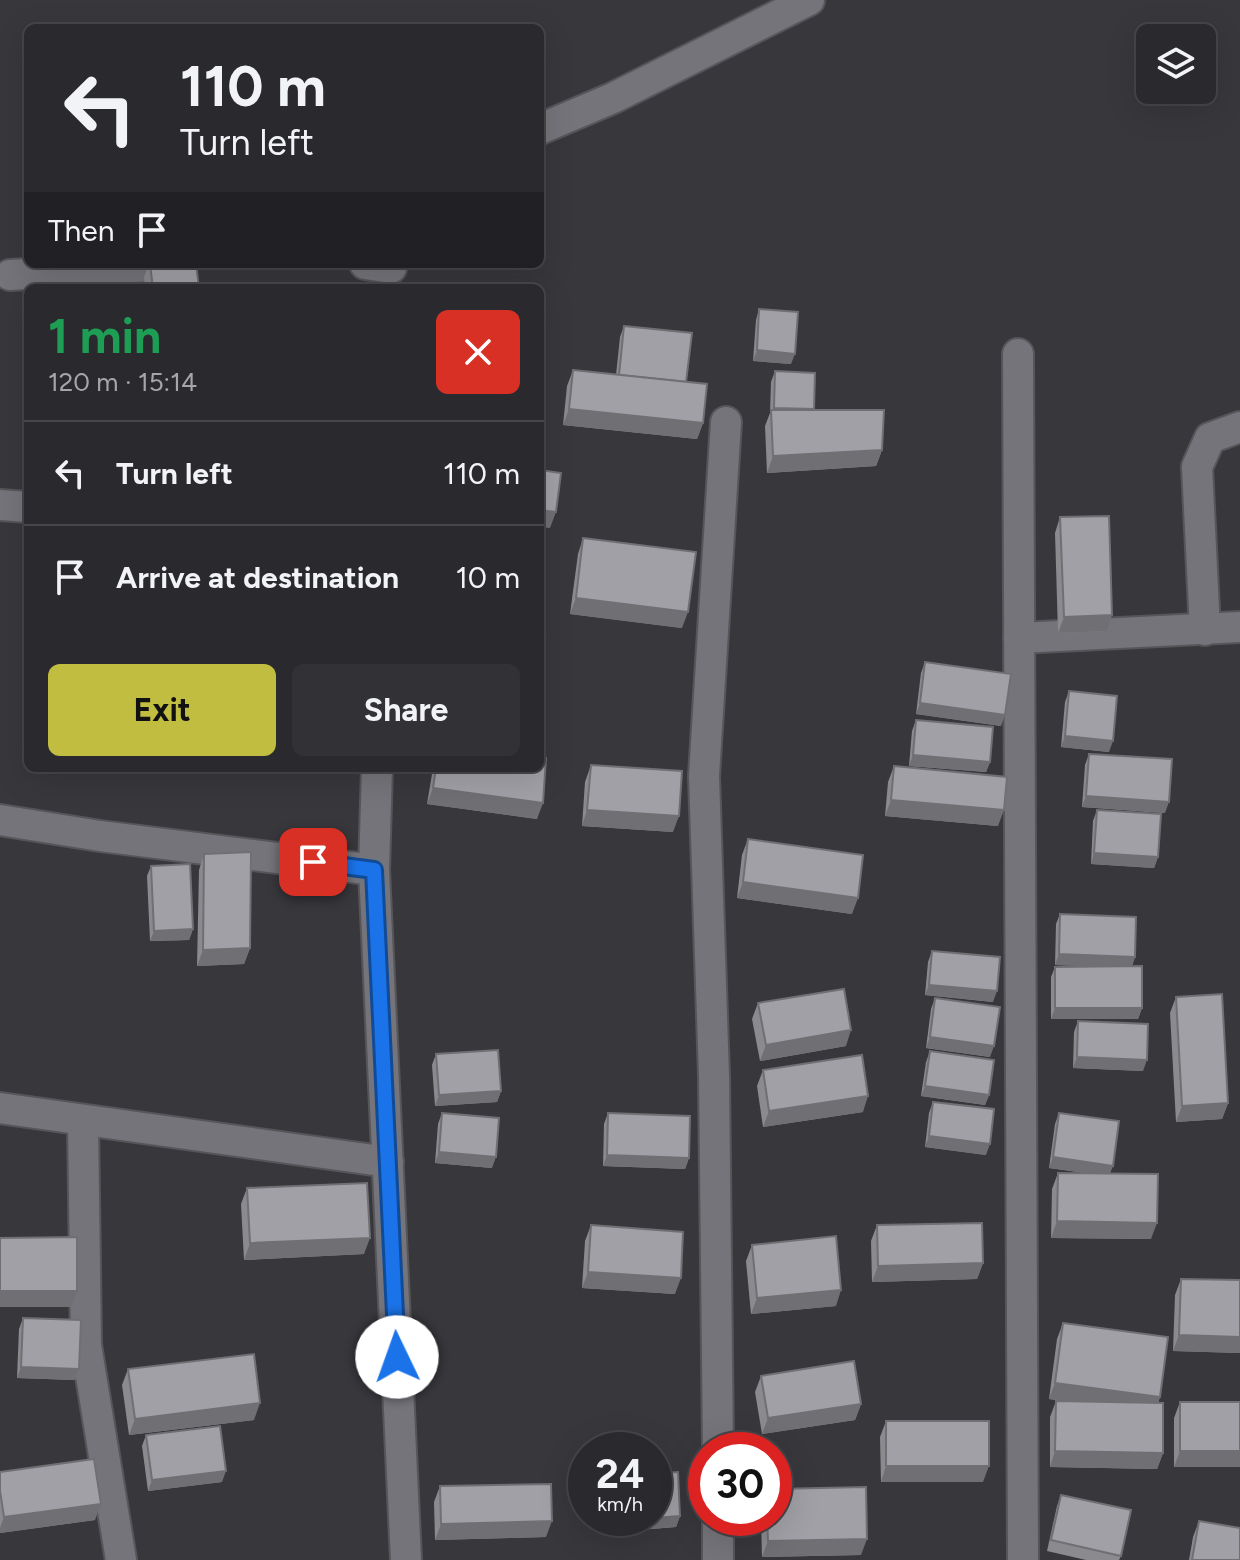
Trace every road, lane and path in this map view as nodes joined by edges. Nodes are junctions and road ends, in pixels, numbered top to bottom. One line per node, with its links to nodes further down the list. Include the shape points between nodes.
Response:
1 (809, 0): 2 (street)
2 (544, 127)
3 (119, 268): 4 (street)
4 (10, 275)
5 (1018, 354): 12 (street)
6 (726, 422): 19 (street, via 704,776)
7 (1240, 427): 11 (street, via 1210,438 1197,467)
8 (0, 505): 9 (street)
9 (24, 507)
10 (1240, 627): 11 (street)
11 (1205, 630): 12 (street)
12 (1019, 638): 24 (street)
13 (377, 772): 15 (street)
14 (0, 820): 15 (street)
15 (374, 870): 18 (street)
16 (0, 1108): 17 (street)
17 (83, 1120): 18 (street); 21 (street, via 86,1345)
18 (388, 1162): 22 (street)
19 (718, 1432)
20 (718, 1536): 23 (street)
21 (121, 1560)
22 (406, 1560)
23 (718, 1560)
24 (1023, 1560)

